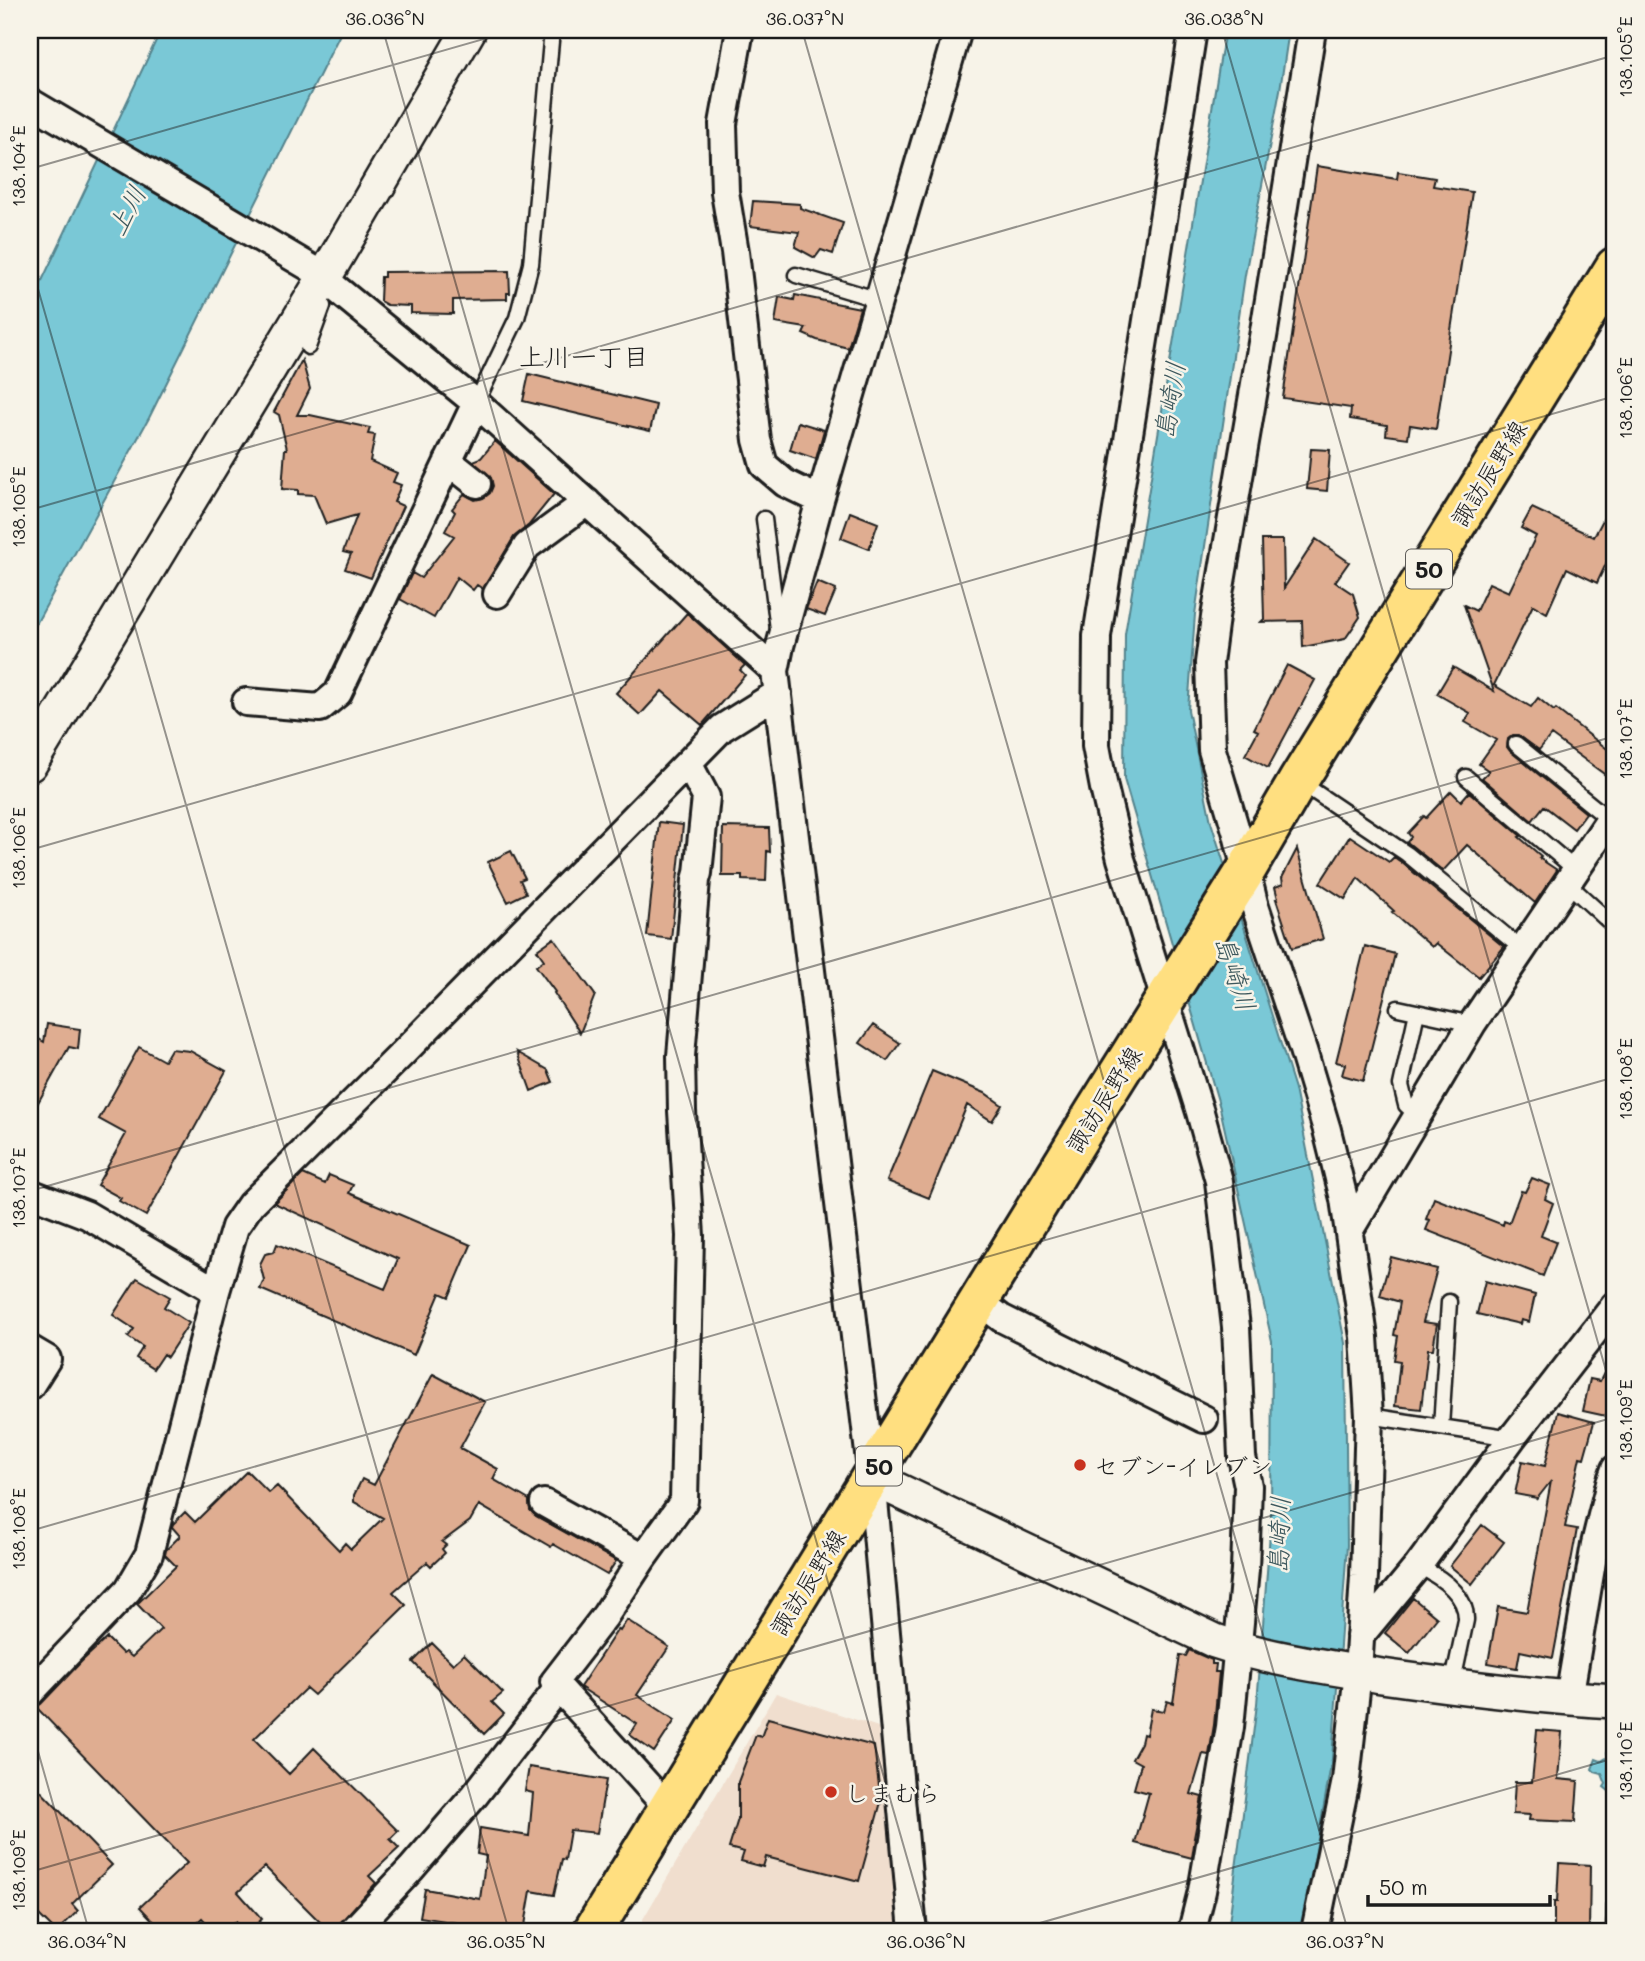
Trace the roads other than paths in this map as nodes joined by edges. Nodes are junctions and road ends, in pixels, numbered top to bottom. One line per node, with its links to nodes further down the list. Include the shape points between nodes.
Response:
1 (468, 30): 10 (street)
2 (552, 30): 13 (lane, via 531,264 517,318)
3 (740, 30): 16 (street, via 723,124 726,192 757,440 764,465 785,483)
4 (958, 30): 11 (street)
5 (1193, 30): 32 (street, via 1097,636 1096,746 1104,788 1121,859)
6 (1312, 30): 28 (street, via 1209,663 1212,750 1237,834)
7 (30, 102): 10 (street)
8 (1615, 267): 26 (main road, 諏訪辰野線 / 50)
9 (796, 275): 11 (lane)
10 (322, 276): 12 (lane); 13 (street); 24 (street)
11 (879, 300): 16 (street)
12 (308, 347)
13 (476, 403): 14 (street); 17 (street)
14 (448, 461): 15 (street); 21 (street, via 338,694 320,708)
15 (477, 484)
16 (820, 500): 20 (street)
17 (587, 502): 19 (street, via 527,546); 20 (street)
18 (764, 519): 20 (lane)
19 (497, 594)
20 (778, 670): 23 (street); 49 (street)
21 (246, 702)
22 (1516, 744): 27 (lane)
23 (688, 763): 39 (street, via 251,1204 235,1227); 52 (street, via 706,797 681,1056 690,1236 684,1501)
24 (30, 764)
25 (1466, 777): 29 (lane)
26 (1298, 781): 28 (main road, 諏訪辰野線 / 50); 31 (lane, via 1407,854)
27 (1612, 821): 29 (street)
28 (1242, 877): 32 (main road, 諏訪辰野線 / 50); 38 (street, via 1327,1130)
29 (1572, 877): 30 (lane); 31 (street)
30 (1615, 927)
31 (1522, 949): 35 (street)
32 (1168, 996): 40 (main road, 諏訪辰野線 / 50); 55 (street, via 1219,1181 1229,1253 1242,1457 1248,1486)
33 (1398, 1008): 34 (lane)
34 (1417, 1013): 35 (lane); 36 (lane, via 1401,1085 1406,1105)
35 (1472, 1024): 36 (street)
36 (1418, 1116): 38 (street)
37 (30, 1193): 39 (street, via 87,1215)
38 (1349, 1231): 45 (street, via 1364,1336)
39 (216, 1291): 59 (street, via 149,1553 128,1590)
40 (979, 1301): 46 (street, via 1001,1318); 49 (main road, 諏訪辰野線 / 50)
41 (1450, 1302): 47 (lane)
42 (1615, 1305): 48 (street)
43 (30, 1349): 44 (street, via 47,1359)
44 (30, 1386)
45 (1369, 1416): 47 (lane); 54 (street)
46 (1204, 1419)
47 (1441, 1427): 48 (lane)
48 (1512, 1437): 53 (street)
49 (872, 1478): 55 (street, via 1203,1636); 62 (main road, 諏訪辰野線 / 50); 66 (street)
50 (1613, 1478): 60 (street)
51 (544, 1503): 52 (street)
52 (643, 1558): 58 (street, via 554,1682)
53 (1418, 1566): 54 (street); 57 (lane, via 1434,1573 1467,1609)
54 (1360, 1636): 56 (street)
55 (1243, 1650): 56 (street); 67 (street)
56 (1352, 1671): 57 (street); 68 (street, via 1346,1780)
57 (1452, 1686): 60 (street)
58 (558, 1688): 62 (street); 64 (street, via 467,1804)
59 (30, 1693)
60 (1569, 1698): 61 (street)
61 (1615, 1701)
62 (668, 1808): 65 (main road, 諏訪辰野線 / 50)
63 (1615, 1904): 69 (lane)
64 (353, 1931)
65 (593, 1931)
66 (913, 1931)
67 (1192, 1931)
68 (1315, 1931)
69 (1614, 1931)

